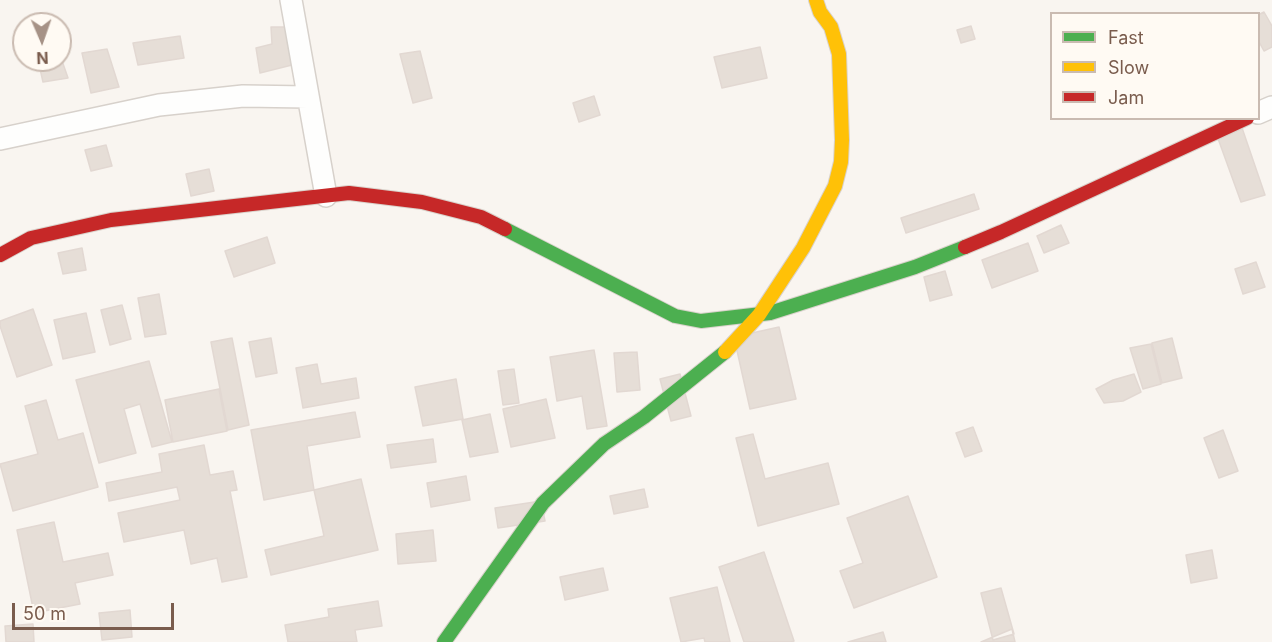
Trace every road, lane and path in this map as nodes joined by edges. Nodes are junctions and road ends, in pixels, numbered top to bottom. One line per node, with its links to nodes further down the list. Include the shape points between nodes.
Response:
1 (291, 0): 3 (street)
2 (816, 0): 8 (street, via 831,27 839,54 841,162 836,186 821,217)
3 (308, 97): 5 (street, via 243,96 159,105); 6 (street)
4 (1243, 120): 8 (street, via 1001,232 915,267)
5 (0, 139)
6 (326, 196): 7 (street, via 111,220 31,238); 8 (street, via 350,193 422,201 481,217 675,316 701,321)
7 (0, 255)
8 (759, 315): 9 (street, via 720,358 604,444 543,503)
9 (444, 642)

